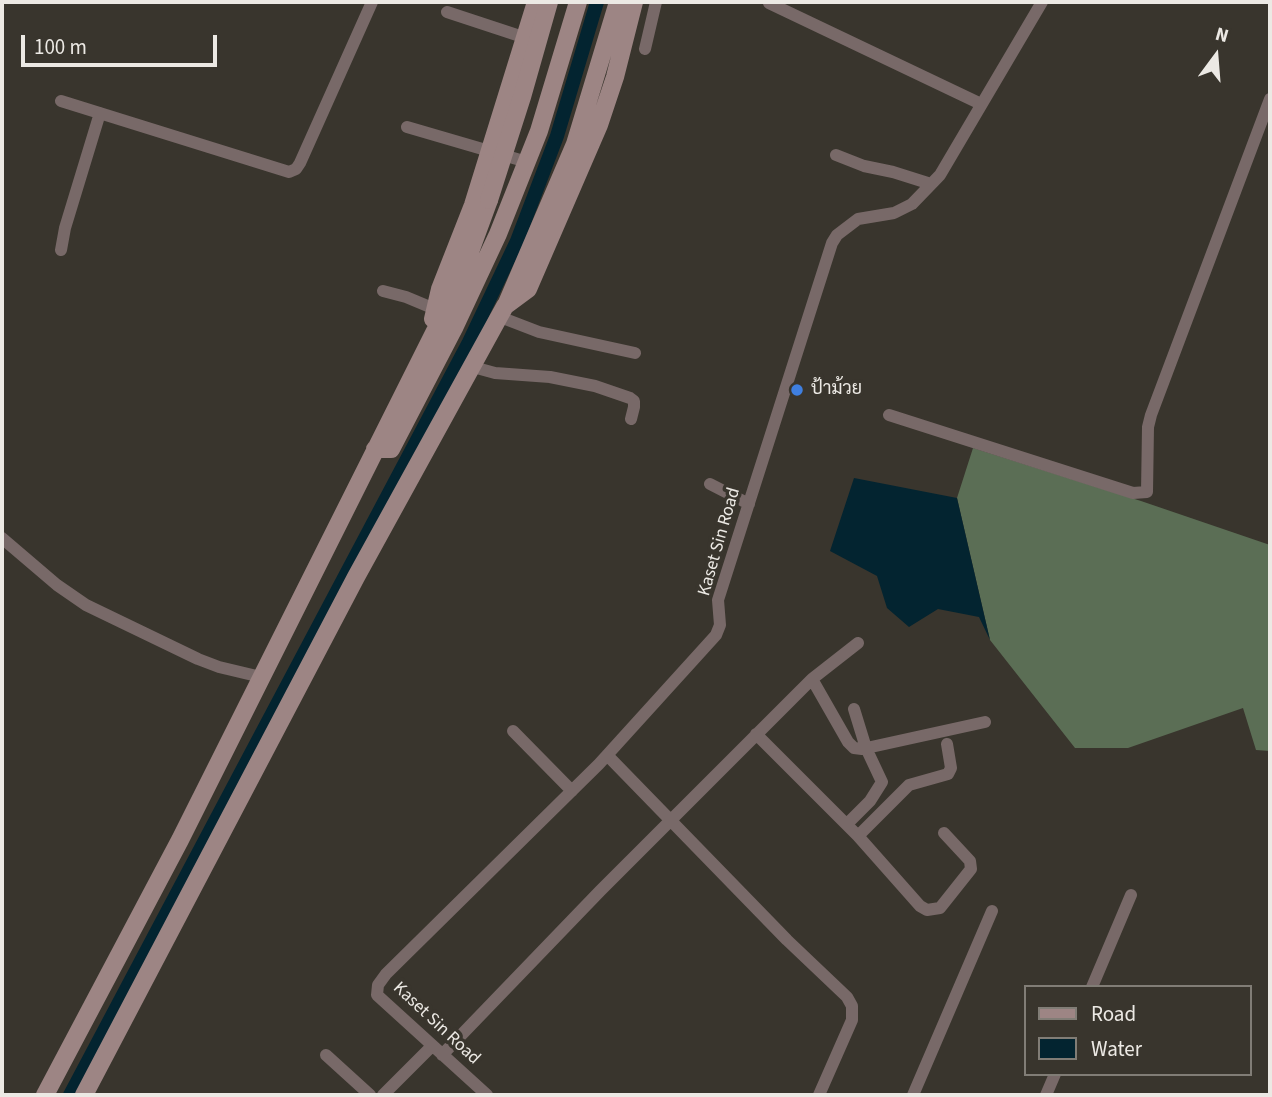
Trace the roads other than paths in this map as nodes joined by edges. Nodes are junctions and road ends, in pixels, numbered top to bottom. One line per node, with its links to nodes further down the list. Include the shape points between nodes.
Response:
1 (372, 2): 16 (street, via 300,163 289,172)
2 (537, 2): 11 (street)
3 (549, 2): 24 (street, bridge, via 467,262)
4 (578, 2): 20 (street)
5 (618, 2): 25 (street, via 575,144)
6 (634, 2): 25 (street, via 599,125 528,289)
7 (656, 2): 12 (street)
8 (1041, 2): 15 (street, Kaset Sin Road)
9 (769, 3): 15 (street)
10 (447, 12): 11 (street)
11 (526, 38): 18 (street)
12 (645, 49)
13 (1270, 99): 28 (street, via 1151,415 1147,492 1133,493)
14 (61, 101): 16 (street)
15 (981, 104): 21 (street, Kaset Sin Road)
16 (100, 113): 22 (street)
17 (407, 127): 18 (street)
18 (491, 152): 20 (street); 24 (street, via 440,289)
19 (836, 155): 21 (street)
20 (527, 162): 30 (street, via 430,376 391,449)
21 (931, 184): 32 (street, Kaset Sin Road, via 912,204 894,213 858,219 832,243)
22 (61, 250)
23 (383, 291): 24 (street)
24 (439, 311): 30 (street, via 432,336)
25 (503, 312): 26 (street, via 539,332); 27 (street)
26 (635, 353)
27 (473, 367): 29 (street, via 570,380 607,390 634,401); 57 (street, via 356,577)
28 (889, 415)
29 (631, 419)
30 (375, 449): 35 (street)
31 (710, 484): 32 (street)
32 (750, 504): 43 (street, Kaset Sin Road, via 718,600 716,635)
33 (2, 538): 35 (street, via 86,605 198,659)
34 (858, 643): 36 (street)
35 (261, 677): 56 (street)
36 (813, 679): 40 (street); 42 (street, via 848,742 854,748)
37 (854, 709): 42 (street)
38 (985, 722): 42 (street)
39 (513, 731): 44 (street)
40 (756, 734): 45 (street); 46 (street)
41 (947, 744): 48 (street, via 948,774 909,785)
42 (866, 748): 46 (street, via 882,782)
43 (607, 755): 44 (street, Kaset Sin Road); 45 (street)
44 (572, 791): 52 (street, Kaset Sin Road, via 378,985 377,995)
45 (671, 819): 54 (street); 61 (street, via 848,997 852,1020)
46 (847, 824): 48 (street)
47 (944, 833): 48 (street, via 971,865 946,902 932,911 920,906)
48 (858, 836)
49 (1131, 895): 51 (street)
50 (992, 911): 62 (street)
51 (1093, 985)
52 (432, 1046): 54 (street, Kaset Sin Road); 59 (street)
53 (326, 1055): 58 (street)
54 (442, 1055): 60 (street, Kaset Sin Road)
55 (1054, 1076): 63 (street)
56 (45, 1095)
57 (84, 1095)
58 (370, 1095)
59 (383, 1095)
60 (486, 1095)
61 (818, 1095)
62 (913, 1095)
63 (1046, 1095)

